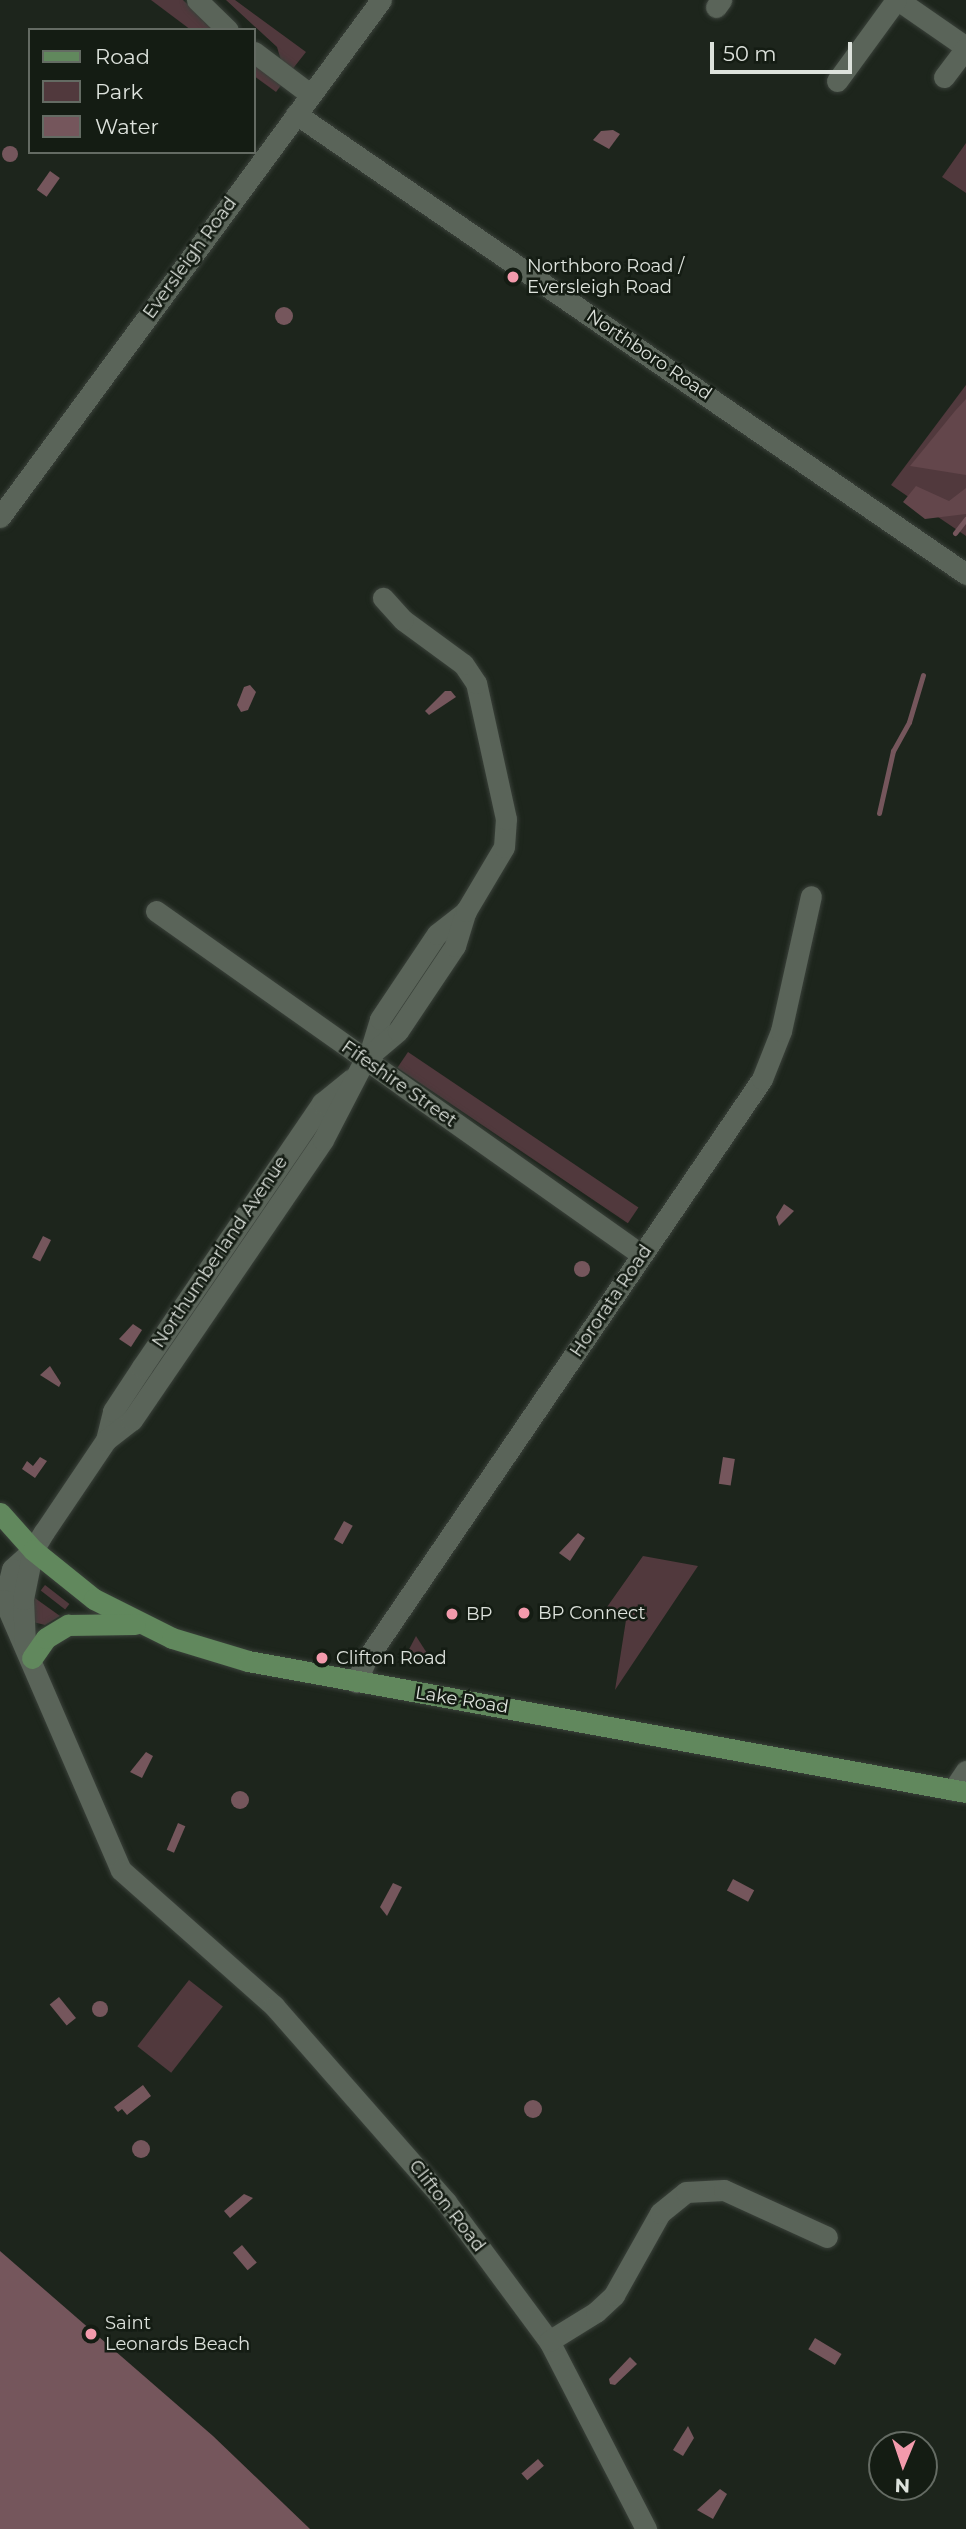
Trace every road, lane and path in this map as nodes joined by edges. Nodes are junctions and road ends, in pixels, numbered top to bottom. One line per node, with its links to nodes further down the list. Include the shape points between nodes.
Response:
1 (197, 0): 4 (street)
2 (382, 0): 9 (street, Eversleigh Road)
3 (897, 0): 5 (street); 8 (street)
4 (226, 28)
5 (966, 48): 7 (street)
6 (256, 54): 9 (street)
7 (944, 77)
8 (837, 81)
9 (311, 95): 10 (street, Eversleigh Road)
10 (296, 114): 11 (street, Eversleigh Road); 12 (street, Northboro Road)
11 (0, 517)
12 (966, 573)
13 (383, 598): 16 (street, Northumberland Avenue, via 403,620 463,664 484,705 506,838 496,866 466,911 455,946 404,1021)
14 (811, 896): 17 (street, Hororata Road, via 773,1058)
15 (156, 911): 16 (street, Fifeshire Street)
16 (367, 1055): 17 (street, Fifeshire Street); 19 (street, Northumberland Avenue, via 353,1077 341,1112 238,1266 132,1420 106,1440)
17 (642, 1255): 22 (street, Hororata Road, via 366,1660)
18 (0, 1513): 19 (main road, Lake Road)
19 (33, 1550): 20 (main road, Lake Road, via 94,1599); 21 (street, Clifton Road, via 23,1599)
20 (140, 1624): 21 (main road, via 68,1625); 22 (main road, Lake Road, via 248,1661)
21 (29, 1651): 26 (street, Clifton Road, via 121,1870 240,1974 330,2067 446,2202)
22 (356, 1682): 24 (main road, Lake Road)
23 (966, 1771): 24 (street)
24 (960, 1791)
25 (827, 2237): 26 (street, via 723,2190 686,2192 660,2213 614,2295)
26 (549, 2341): 27 (street, Clifton Road)
27 (646, 2529)

